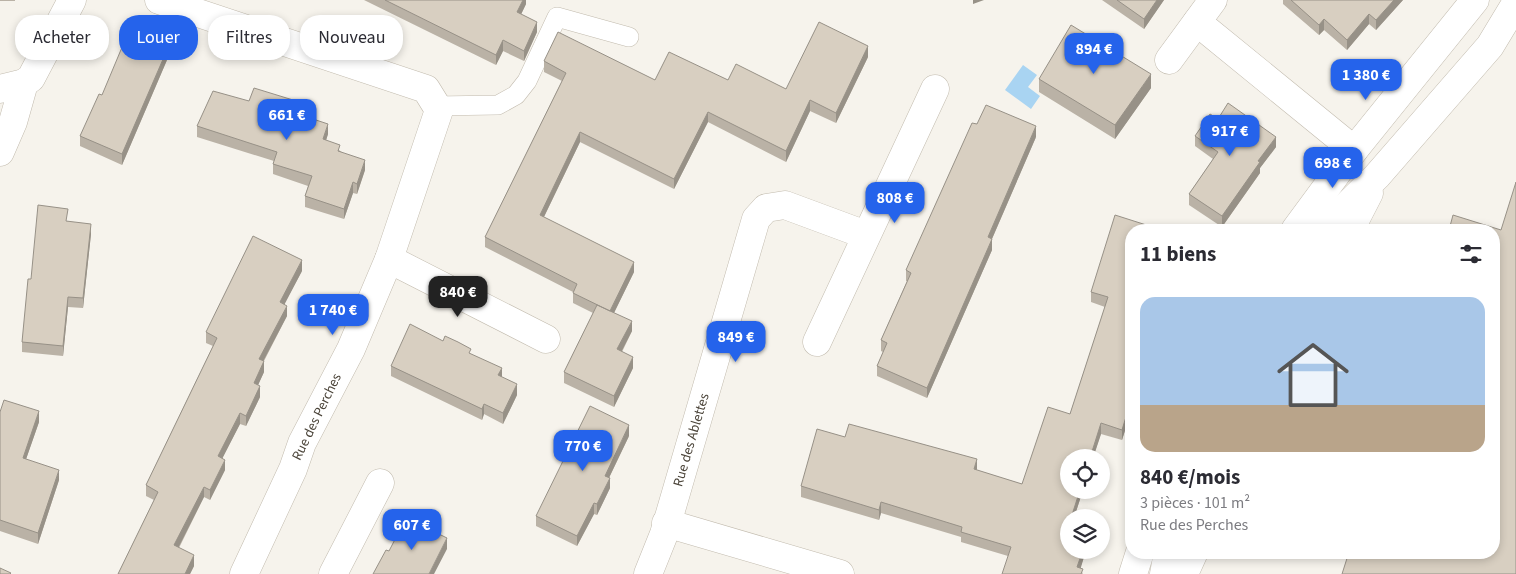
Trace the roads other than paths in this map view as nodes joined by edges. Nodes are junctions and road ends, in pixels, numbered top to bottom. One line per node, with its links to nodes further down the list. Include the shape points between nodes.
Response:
1 (72, 0): 11 (street, via 31,78)
2 (159, 0): 13 (street)
3 (1213, 0): 6 (street)
4 (1475, 0): 14 (street)
5 (1516, 4): 9 (street)
6 (1197, 22): 10 (street); 14 (street)
7 (1516, 34): 9 (street)
8 (629, 37): 13 (lane, via 557,17 527,81 516,96 498,105)
9 (1490, 46): 16 (street)
10 (1169, 60)
11 (12, 86): 15 (street, via 13,122)
12 (935, 89): 20 (street)
13 (431, 97): 21 (street, Rue des Perches, via 438,110)
14 (1354, 150): 17 (street)
15 (0, 152)
16 (1377, 176): 18 (street); 19 (street)
17 (1299, 224)
18 (1328, 224)
19 (1353, 224)
20 (866, 235): 23 (street); 25 (street, Rue des Ablettes, via 785,205 766,208 756,220)
21 (389, 259): 22 (street); 29 (street, Rue des Perches)
22 (546, 339)
23 (817, 342)
24 (380, 483): 30 (street)
25 (666, 523): 31 (street, Rue des Ablettes); 32 (street)
26 (1137, 559): 33 (street)
27 (1167, 559): 34 (street)
28 (1191, 559): 35 (street)
29 (244, 574)
30 (333, 574)
31 (648, 574)
32 (840, 574)
33 (1132, 574)
34 (1164, 574)
35 (1184, 574)

